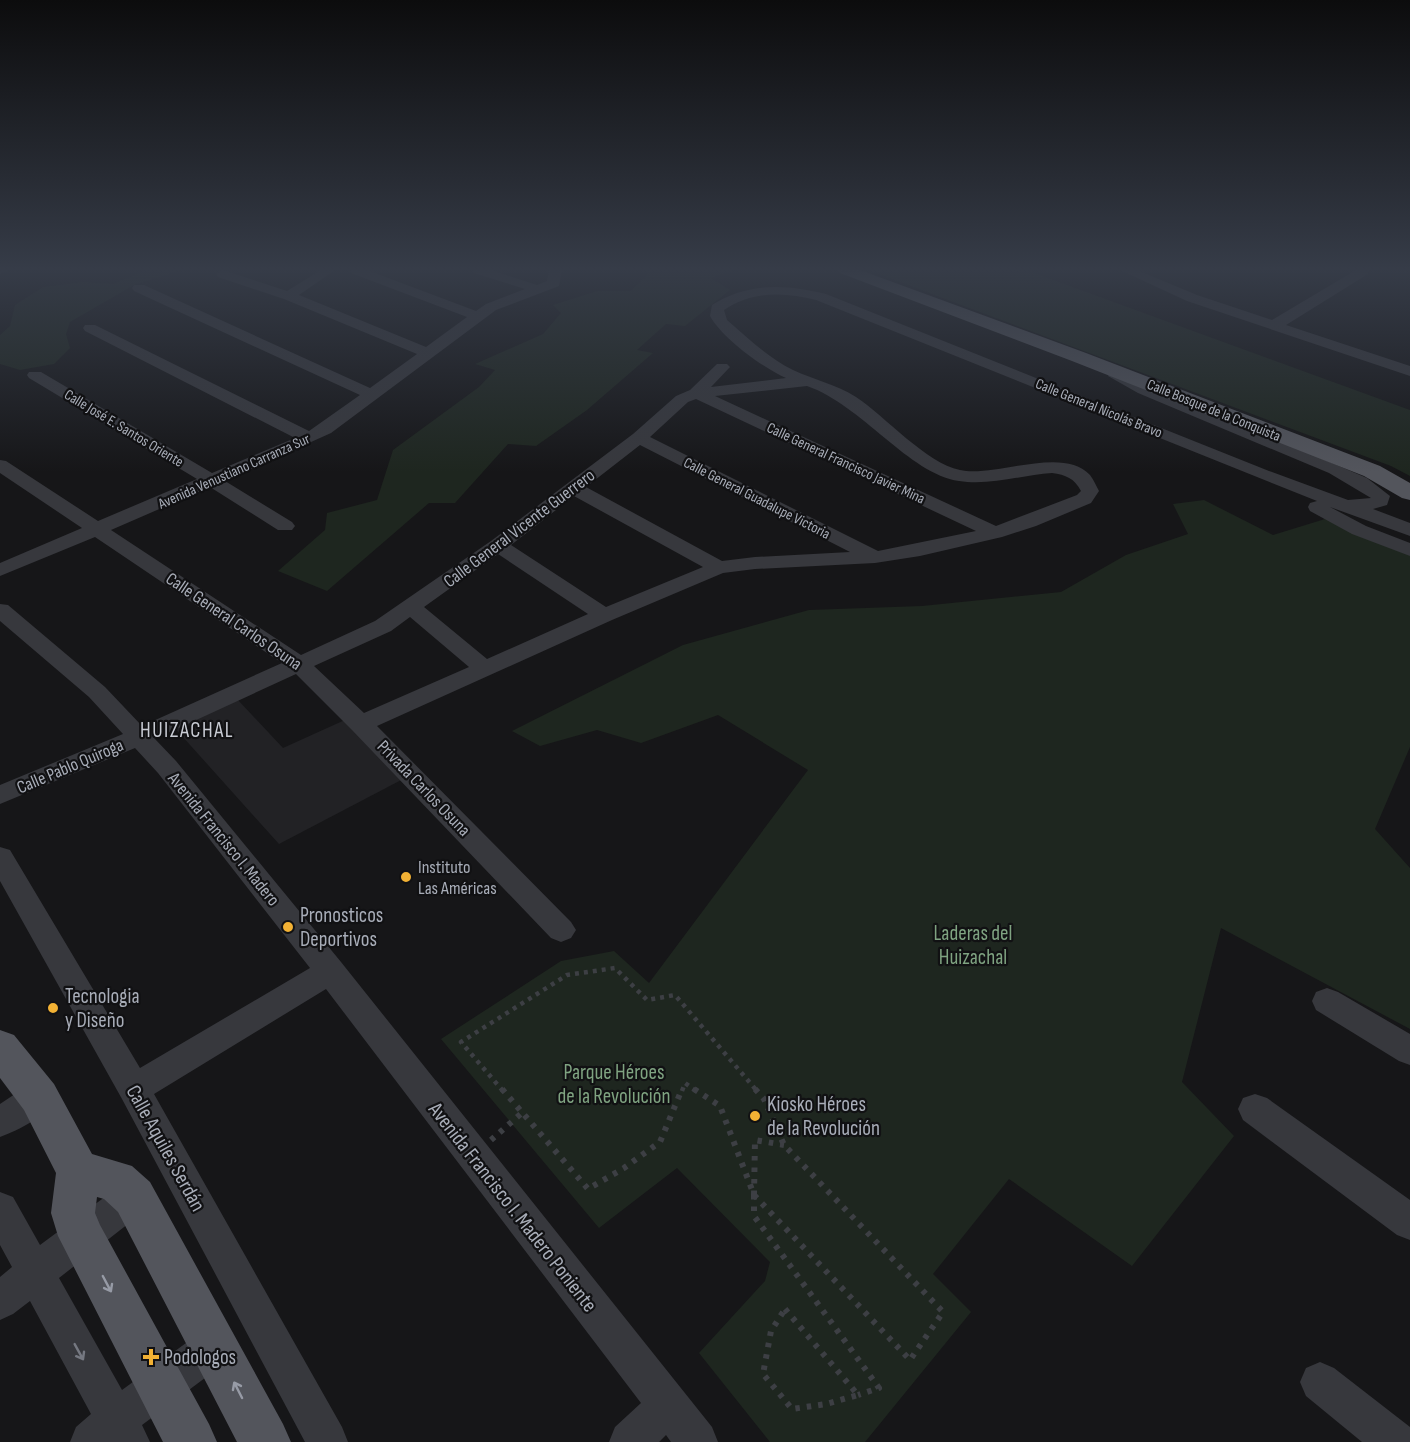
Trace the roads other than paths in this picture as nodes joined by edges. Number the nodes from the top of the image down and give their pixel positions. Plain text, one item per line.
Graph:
1 (109, 337) edge
2 (246, 337) edge
3 (390, 337) edge
4 (449, 337) edge
5 (738, 337) edge
6 (921, 337) edge
7 (1026, 337) edge
8 (1048, 337) edge
9 (1307, 337) edge
10 (428, 353) junction
11 (1079, 357) junction
12 (722, 367) dead end
13 (1410, 371) edge
14 (35, 375) dead end
15 (810, 381) junction
16 (696, 393) junction
17 (370, 394) junction
18 (309, 438) junction
19 (639, 438) junction
20 (0, 465) edge
21 (1263, 475) junction
22 (1410, 476) edge
23 (213, 481) junction
24 (573, 488) junction
25 (1410, 493) edge
26 (1346, 506) junction
27 (285, 526) dead end
28 (97, 530) junction
29 (1410, 530) edge
30 (995, 532) junction
31 (498, 545) junction
32 (1410, 550) edge
33 (875, 557) junction
34 (718, 568) junction
35 (0, 570) edge
36 (412, 608) junction
37 (0, 610) edge
38 (604, 615) junction
39 (299, 664) junction
40 (484, 668) junction
41 (362, 724) junction
42 (139, 737) junction
43 (0, 795) edge
44 (0, 857) edge
45 (561, 930) dead end
46 (330, 971) junction
47 (1327, 1001) dead end
48 (0, 1047) edge
49 (1410, 1051) edge
50 (134, 1089) junction
51 (39, 1097) junction
52 (1255, 1109) dead end
53 (0, 1122) edge
54 (78, 1171) junction
55 (134, 1197) junction
56 (0, 1209) edge
57 (1410, 1222) edge
58 (81, 1236) junction
59 (36, 1274) junction
60 (0, 1302) edge
61 (215, 1346) junction
62 (1320, 1382) dead end
63 (161, 1385) junction
64 (668, 1405) junction
65 (112, 1434) edge
66 (191, 1442) edge
67 (265, 1442) edge
68 (327, 1442) edge
69 (630, 1442) edge
70 (697, 1442) edge
71 (1395, 1442) edge

1 - 18 street
2 - 17 street
3 - 10 street
4 - 10 street, Avenida Venustiano Carranza Sur
5 - 15 street, Calle General Nicolás Bravo
6 - 21 street, Calle General Nicolás Bravo
7 - 11 main road, Calle Bosque de la Conquista
8 - 22 main road, Calle Bosque de la Conquista
9 - 13 street
10 - 17 street, Avenida Venustiano Carranza Sur
11 - 25 main road, Calle Bosque de la Conquista
11 - 26 street, Calle General Nicolás Bravo
12 - 16 street, Calle General Vicente Guerrero
14 - 23 street, Calle José E. Santos Oriente
15 - 16 street
15 - 30 street, Calle General Nicolás Bravo
16 - 19 street, Calle General Vicente Guerrero
16 - 30 street, Calle General Francisco Javier Mina
17 - 18 street, Avenida Venustiano Carranza Sur
18 - 23 street, Avenida Venustiano Carranza Sur
19 - 24 street, Calle General Vicente Guerrero
19 - 33 street, Calle General Guadalupe Victoria
20 - 28 street, Calle General Carlos Osuna
21 - 26 street, Calle General Nicolás Bravo
21 - 32 street, Calle General Nicolás Bravo
23 - 27 street, Calle José E. Santos Oriente
23 - 28 street, Avenida Venustiano Carranza Sur
24 - 31 street, Calle General Vicente Guerrero
24 - 34 street
26 - 29 street
28 - 35 street, Avenida Venustiano Carranza Sur
28 - 39 street, Calle General Carlos Osuna
30 - 33 street
31 - 36 street, Calle General Vicente Guerrero
31 - 38 street
33 - 34 street
34 - 38 street
36 - 39 street, Calle General Vicente Guerrero
36 - 40 street
37 - 42 street, Avenida Francisco I. Madero
38 - 40 street
39 - 41 street, Calle General Carlos Osuna
39 - 42 street, Calle Pablo Quiroga
40 - 41 street
41 - 45 street, Privada Carlos Osuna
42 - 43 street, Calle Pablo Quiroga
42 - 46 street, Avenida Francisco I. Madero
44 - 50 street, Calle Aquiles Serdán
46 - 50 street
46 - 64 street, Avenida Francisco I. Madero Poniente
47 - 49 street
48 - 51 main road
50 - 68 street, Calle Aquiles Serdán
51 - 53 street
51 - 54 main road
52 - 57 street
54 - 55 main road
54 - 58 main road
55 - 58 street
55 - 61 main road
56 - 59 street
58 - 59 street
58 -> 63 main road
59 - 60 street
59 -> 65 street
61 - 63 street
67 -> 61 main road
62 - 71 street
63 - 65 street
63 - 66 main road
64 - 69 street
64 - 70 street, Avenida Francisco I. Madero Poniente

